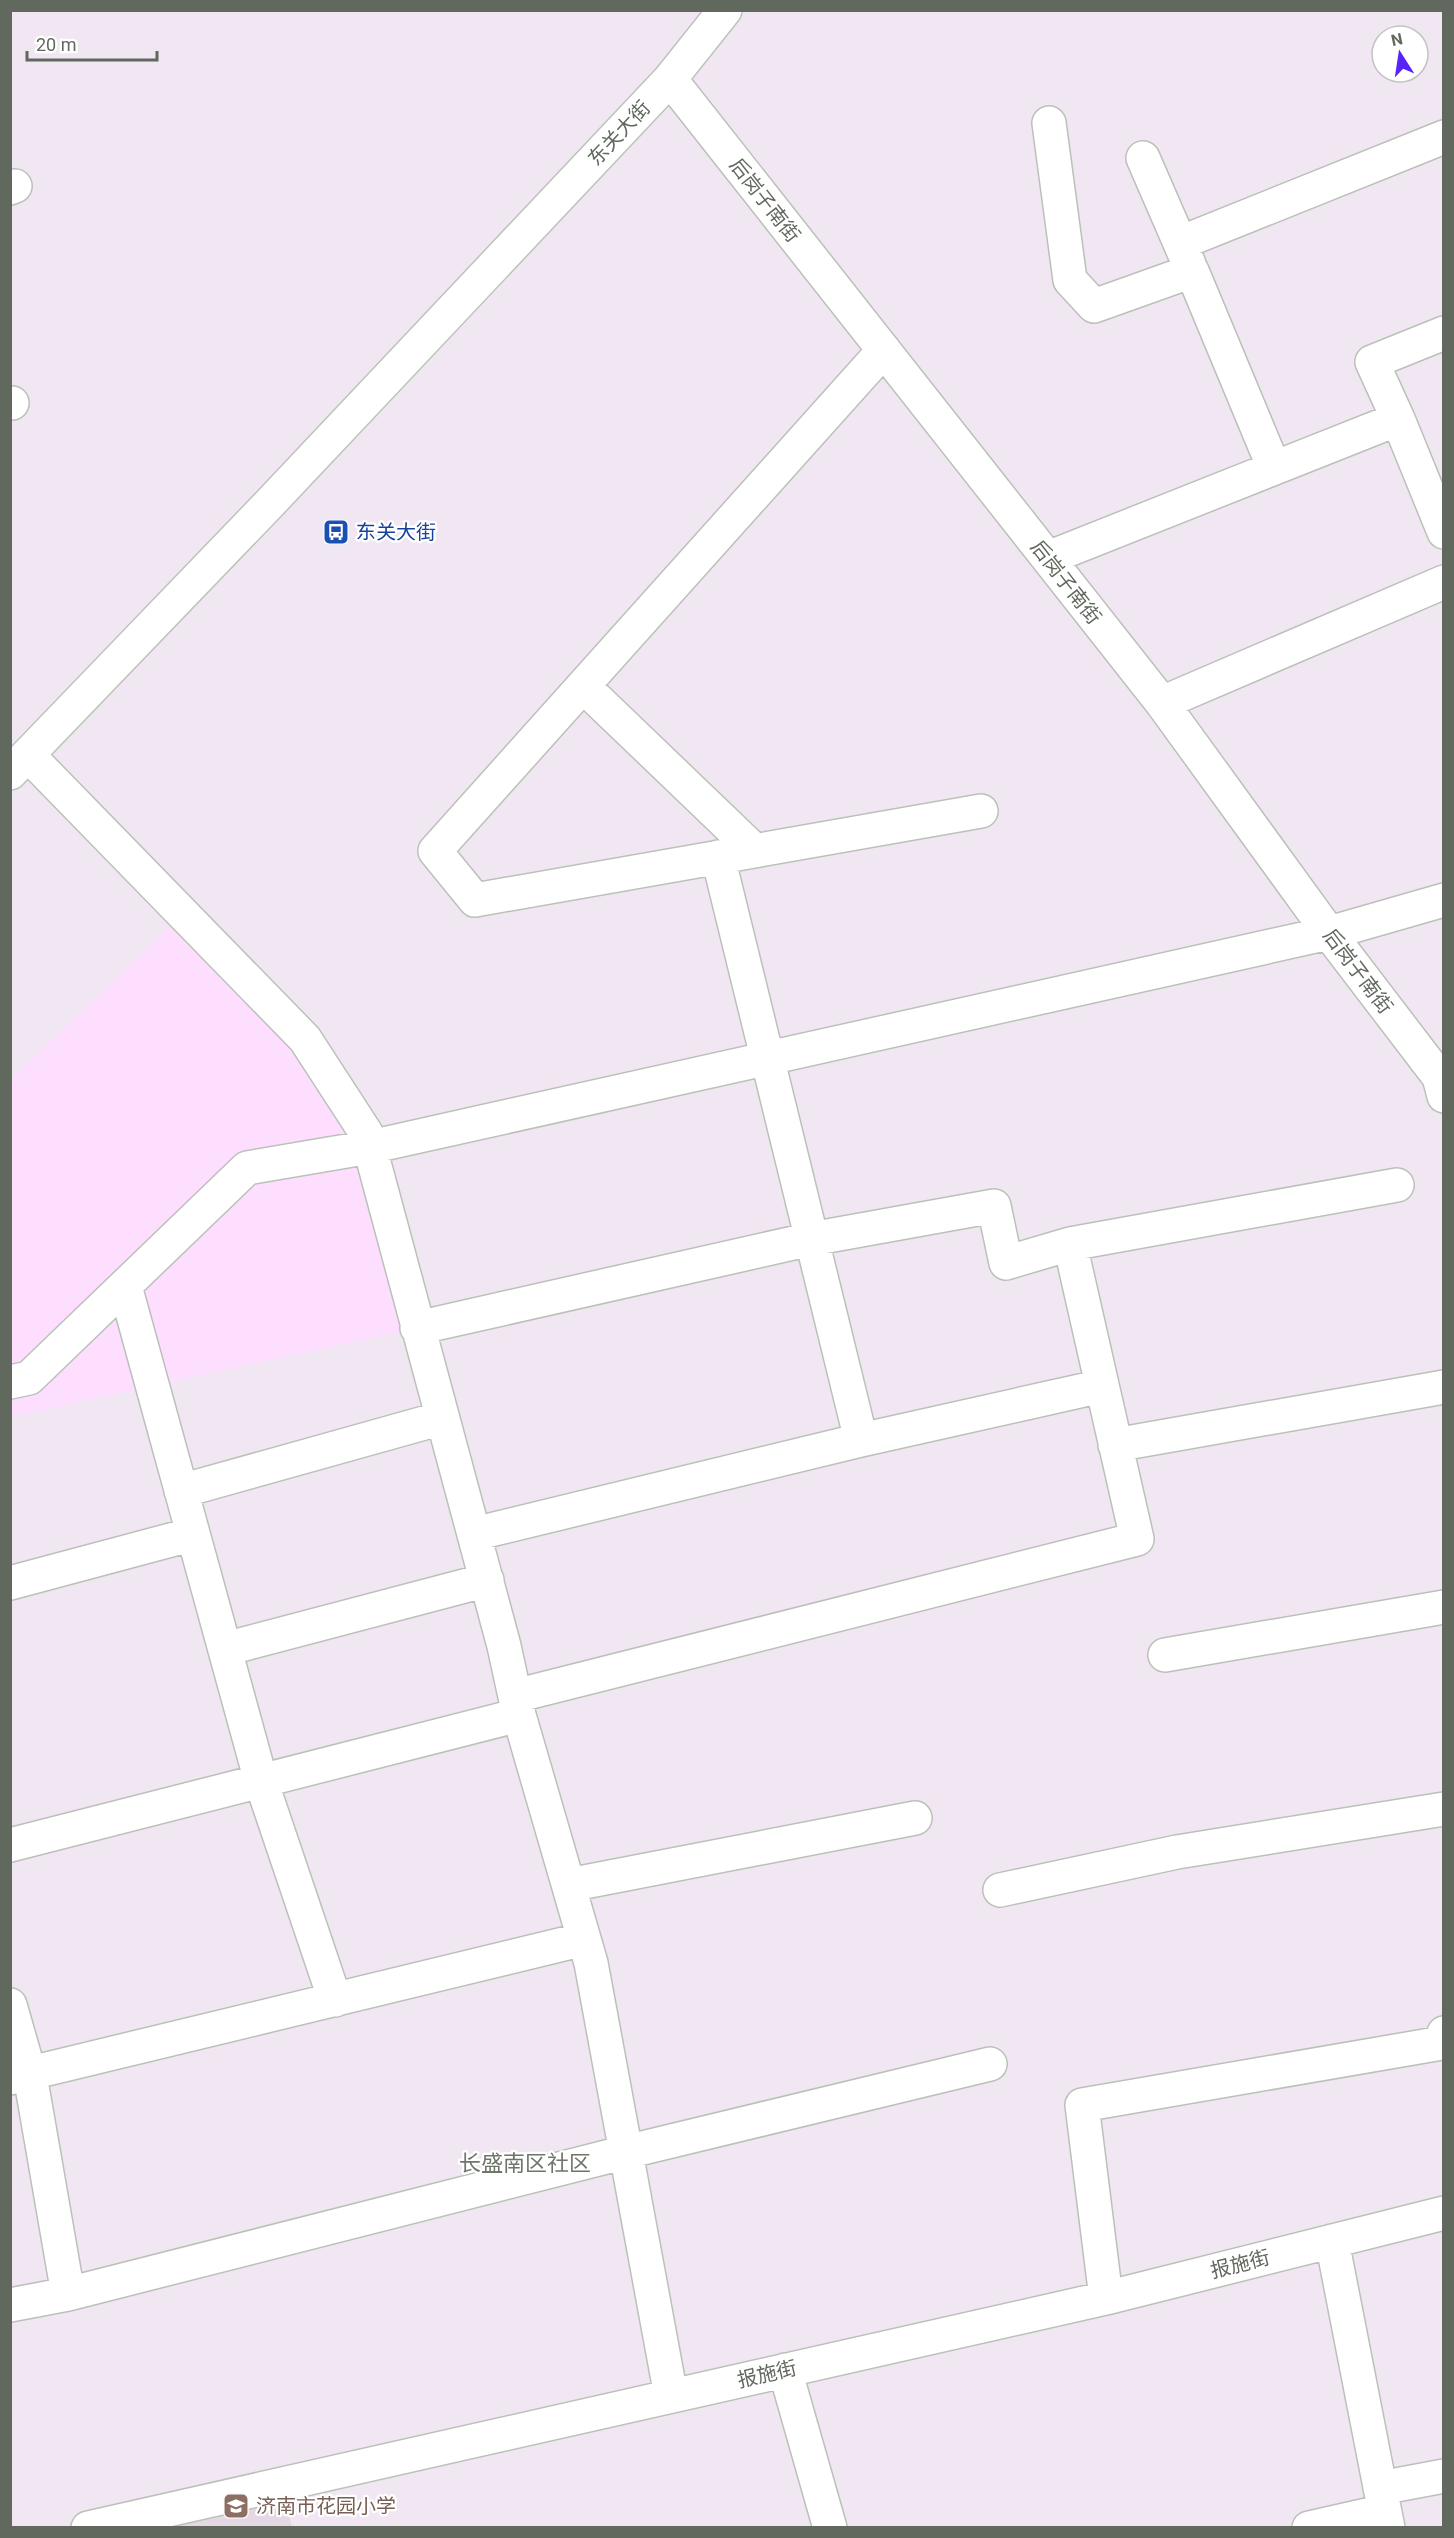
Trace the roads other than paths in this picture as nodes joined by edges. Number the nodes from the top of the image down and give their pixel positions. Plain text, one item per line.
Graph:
1 (725, 10) edge
2 (670, 79) junction
3 (1049, 123) dead end
4 (1443, 137) edge
5 (1143, 158) dead end
6 (1186, 257) junction
7 (1443, 333) edge
8 (884, 350) junction
9 (1398, 419) junction
10 (1275, 468) junction
11 (1442, 523) edge
12 (1048, 558) junction
13 (1443, 582) edge
14 (582, 686) junction
15 (1162, 704) junction
16 (19, 764) edge
17 (981, 811) dead end
18 (754, 851) junction
19 (718, 857) junction
20 (1443, 900) edge
21 (1329, 933) junction
22 (1443, 1096) edge
23 (370, 1147) junction
24 (1397, 1185) dead end
25 (811, 1239) junction
26 (1070, 1244) junction
27 (125, 1286) junction
28 (417, 1328) junction
29 (10, 1382) edge
30 (1102, 1386) junction
31 (1443, 1387) edge
32 (442, 1418) junction
33 (861, 1440) junction
34 (1115, 1445) junction
35 (182, 1491) junction
36 (193, 1534) junction
37 (474, 1534) junction
38 (486, 1580) junction
39 (10, 1583) edge
40 (1443, 1607) edge
41 (225, 1648) junction
42 (1165, 1655) dead end
43 (517, 1706) junction
44 (261, 1781) junction
45 (1443, 1809) edge
46 (915, 1818) dead end
47 (10, 1845) edge
48 (569, 1885) junction
49 (1000, 1890) dead end
50 (584, 1939) junction
51 (335, 2000) junction
52 (10, 2005) edge
53 (1443, 2033) edge
54 (990, 2064) dead end
55 (20, 2076) edge
56 (626, 2152) junction
57 (1443, 2213) edge
58 (1332, 2241) junction
59 (68, 2294) junction
60 (1106, 2298) junction
61 (10, 2305) edge
62 (786, 2370) junction
63 (671, 2396) junction
64 (1443, 2476) edge
65 (1384, 2509) edge
66 (87, 2528) edge
67 (830, 2528) edge
68 (1309, 2528) edge

1 - 2 street, 东关大街
2 - 8 street, 后岗子南街
2 - 16 street, 东关大街
3 - 6 street
4 - 6 street
5 - 6 street
6 - 10 street
7 - 9 street
8 - 12 street, 后岗子南街
8 - 14 street
9 - 10 street
9 - 11 street
10 - 12 street
12 - 15 street, 后岗子南街
13 - 15 street
14 - 18 street
14 - 19 street
15 - 21 street, 后岗子南街
16 - 23 street
17 - 18 street
18 - 19 street
19 - 25 street
20 - 21 street
21 - 22 street, 后岗子南街
21 - 23 street
23 - 27 street
23 - 28 street
24 - 26 street
25 - 26 street
25 - 28 street
25 - 33 street
26 - 30 street
27 - 29 street
27 - 35 street
28 - 32 street
30 - 33 street
30 - 34 street
31 - 34 street
32 - 35 street
32 - 37 street
33 - 37 street
34 - 43 street
35 - 36 street
36 - 39 street
36 - 41 street
37 - 38 street
38 - 41 street
38 - 43 street
40 - 42 street
41 - 44 street
43 - 44 street
43 - 48 street
44 - 47 street
44 - 51 street
45 - 49 street
46 - 48 street
48 - 50 street
50 - 51 street
50 - 56 street
51 - 55 street
52 - 55 street
53 - 60 street
54 - 56 street
55 - 59 street
56 - 59 street
56 - 63 street
57 - 58 street, 报施街
58 - 60 street, 报施街
58 - 65 street
59 - 61 street
60 - 62 street, 报施街
62 - 63 street, 报施街
62 - 67 street
63 - 66 street, 报施街
64 - 65 street
65 - 68 street

